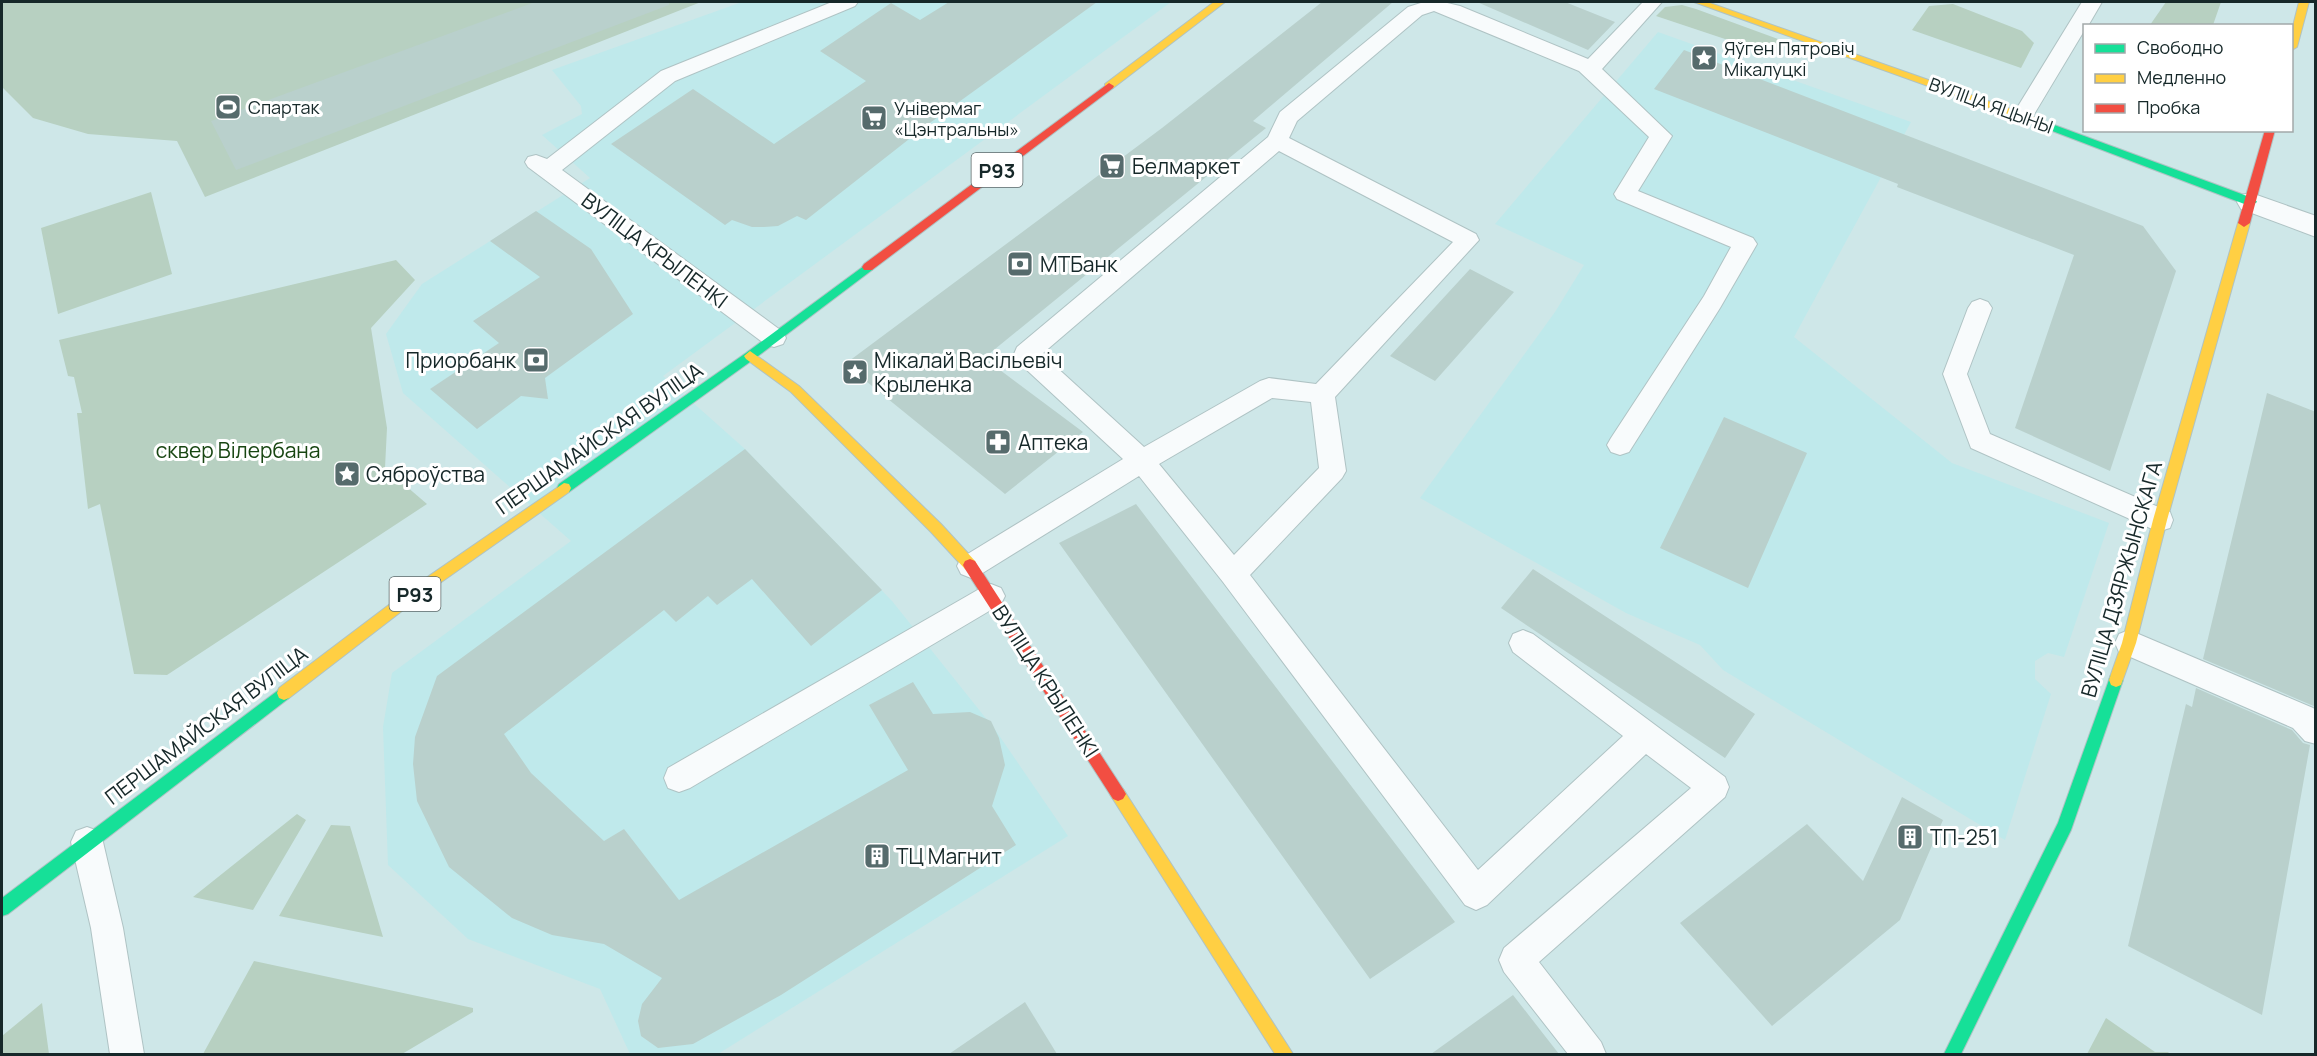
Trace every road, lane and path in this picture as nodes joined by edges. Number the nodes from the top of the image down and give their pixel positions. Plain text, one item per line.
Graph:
1 (848, 2) edge
2 (1220, 2) edge
3 (1653, 2) edge
4 (1699, 2) edge
5 (2092, 2) edge
6 (2304, 2) edge
7 (2293, 43) edge
8 (1586, 66) junction
9 (2023, 116) junction
10 (2269, 132) edge
11 (1277, 141) junction
12 (2251, 202) junction
13 (2316, 227) edge
14 (1980, 308) dead end
15 (774, 338) junction
16 (750, 356) junction
17 (1322, 394) junction
18 (1620, 445) dead end
19 (1142, 461) junction
20 (2160, 520) junction
21 (971, 567) junction
22 (1233, 574) junction
23 (991, 596) junction
24 (1523, 643) dead end
25 (2129, 643) junction
26 (2316, 730) edge
27 (1645, 735) junction
28 (679, 778) dead end
29 (87, 842) junction
30 (2, 908) edge
31 (126, 1054) edge
32 (1285, 1054) edge
33 (1589, 1054) edge
34 (1952, 1054) edge

1 - 15 lane, ВУЛІЦА КРЫЛЕНКІ
2 - 15 street, ПЕРШАМАЙСКАЯ ВУЛІЦА / Р93
3 - 8 lane
4 - 9 street, ВУЛІЦА ЯЦЫНЫ
5 - 9 lane
6 - 7 street
8 - 11 lane
8 - 18 lane
9 - 12 street, ВУЛІЦА ЯЦЫНЫ
10 - 12 street, ВУЛІЦА ДЗЯРЖЫНСКАГА
11 - 17 lane
11 - 19 lane
12 - 13 street, ВУЛІЦА ЯЦЫНЫ
12 - 20 street, ВУЛІЦА ДЗЯРЖЫНСКАГА
14 - 20 lane
15 - 16 street, ПЕРШАМАЙСКАЯ ВУЛІЦА / Р93
16 - 21 street, ВУЛІЦА КРЫЛЕНКІ
16 - 29 street, ПЕРШАМАЙСКАЯ ВУЛІЦА / Р93
17 - 19 lane
17 - 22 lane
19 - 21 lane
19 - 22 lane
20 - 25 street, ВУЛІЦА ДЗЯРЖЫНСКАГА
21 - 23 street, ВУЛІЦА КРЫЛЕНКІ
22 - 27 lane
23 - 28 lane
23 - 32 street, ВУЛІЦА КРЫЛЕНКІ
24 - 27 lane
25 - 26 lane
25 - 34 street, ВУЛІЦА ДЗЯРЖЫНСКАГА
27 - 33 lane
29 - 30 street, ПЕРШАМАЙСКАЯ ВУЛІЦА / Р93
29 - 31 lane

